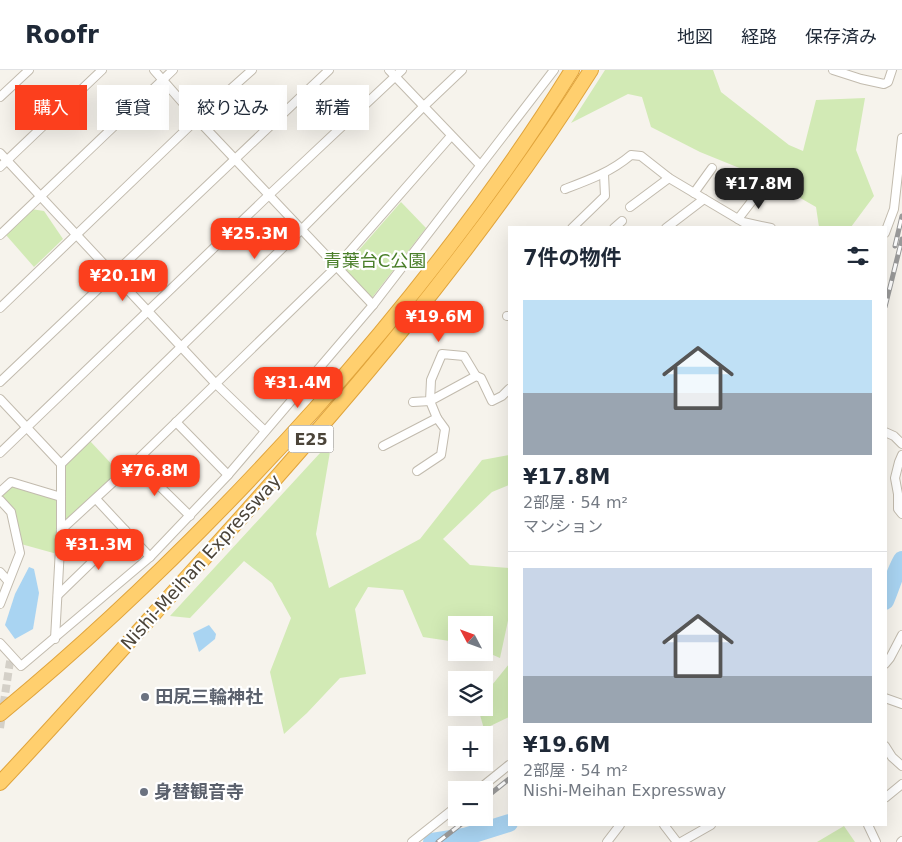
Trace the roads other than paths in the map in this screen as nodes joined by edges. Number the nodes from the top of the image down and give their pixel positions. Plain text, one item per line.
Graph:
1 (29, 70) edge
2 (102, 70) edge
3 (154, 70) edge
4 (173, 70) edge
5 (252, 70) edge
6 (329, 70) edge
7 (389, 70) edge
8 (402, 70) edge
9 (462, 70) edge
10 (554, 70) edge
11 (572, 70) edge
12 (591, 70) edge
13 (833, 70) edge
14 (892, 70) edge
15 (395, 77) junction
16 (163, 80) junction
17 (235, 85) edge
18 (0, 97) edge
19 (179, 98) edge
20 (423, 107) junction
21 (186, 130) edge
22 (209, 130) edge
23 (452, 136) junction
24 (902, 138) edge
25 (0, 153) edge
26 (236, 158) junction
27 (7, 160) junction
28 (480, 165) junction
29 (0, 167) edge
30 (712, 168) dead end
31 (604, 174) junction
32 (669, 178) junction
33 (762, 188) dead end
34 (564, 189) dead end
35 (694, 193) junction
36 (270, 194) junction
37 (41, 196) junction
38 (704, 199) junction
39 (630, 207) dead end
40 (738, 219) junction
41 (622, 221) dead end
42 (574, 226) edge
43 (616, 226) edge
44 (669, 226) edge
45 (762, 226) edge
46 (887, 228) edge
47 (302, 229) junction
48 (76, 234) junction
49 (0, 235) edge
50 (338, 266) junction
51 (114, 275) junction
52 (373, 305) junction
53 (0, 308) edge
54 (148, 312) junction
55 (181, 346) junction
56 (476, 376) junction
57 (0, 382) edge
58 (215, 383) junction
59 (508, 390) edge
60 (0, 400) edge
61 (430, 401) junction
62 (414, 402) dead end
63 (437, 418) junction
64 (176, 422) junction
65 (27, 428) junction
66 (265, 431) junction
67 (887, 433) edge
68 (902, 444) edge
69 (383, 446) dead end
70 (0, 453) edge
71 (902, 456) edge
72 (135, 462) junction
73 (61, 464) junction
74 (417, 471) dead end
75 (228, 475) junction
76 (0, 492) edge
77 (61, 497) junction
78 (96, 499) junction
79 (0, 500) edge
80 (902, 514) edge
81 (190, 516) junction
82 (61, 530) junction
83 (126, 530) junction
84 (150, 557) junction
85 (0, 572) edge
86 (8, 581) junction
87 (58, 595) junction
88 (0, 604) edge
89 (902, 635) edge
90 (55, 639) junction
91 (0, 643) edge
92 (887, 662) edge
93 (887, 699) edge
94 (902, 704) edge
95 (0, 714) edge
96 (887, 749) edge
97 (508, 766) edge
98 (902, 766) edge
99 (489, 781) edge
100 (0, 783) edge
101 (902, 784) edge
102 (887, 796) edge
103 (448, 813) edge
104 (619, 826) edge
105 (665, 826) edge
106 (709, 826) edge
107 (868, 826) edge
108 (412, 842) edge
109 (607, 842) edge
110 (677, 842) edge
111 (681, 842) edge
112 (876, 842) edge

1 - 18 street
2 - 27 street
3 - 16 street
4 - 16 street
5 - 17 street
6 - 26 street
7 - 15 street
8 - 15 street
9 - 20 street
10 - 28 street
11 - 95 highway, Nishi-Meihan Expressway / E25
12 - 100 highway, Nishi-Meihan Expressway / E25
13 - 14 street
15 - 20 street
15 - 36 street
16 - 19 street
16 - 37 street
20 - 23 street
20 - 47 street
21 - 48 street
22 - 26 street
23 - 28 street
23 - 50 street
24 - 46 street
25 - 27 street
26 - 36 street
26 - 51 street
27 - 29 street
27 - 37 street
28 - 52 street
30 - 35 street
31 - 32 street
31 - 34 street
31 - 42 street
32 - 35 street
32 - 39 street
33 - 40 street
35 - 38 street
36 - 47 street
36 - 54 street
37 - 48 street
37 - 49 street
38 - 40 street
38 - 44 street
40 - 45 street
41 - 43 street
47 - 50 street
47 - 55 street
48 - 51 street
48 - 53 street
50 - 52 street
50 - 58 street
51 - 54 street
51 - 57 street
52 - 66 street
54 - 55 street
54 - 65 street
55 - 58 street
55 - 73 street
56 - 59 street
56 - 61 street
56 - 61 street
58 - 64 street
58 - 66 street
60 - 65 street
61 - 62 street
61 - 63 street
63 - 69 street
63 - 74 street
64 - 72 street
64 - 75 street
65 - 70 street
65 - 73 street
66 - 75 street
67 - 68 street
71 - 80 street
72 - 78 street
72 - 81 street
73 - 77 street
75 - 81 street
76 - 77 street
77 - 82 street
78 - 82 street
78 - 83 street
79 - 86 street
81 - 84 street
82 - 87 street
83 - 84 street
83 - 87 street
84 - 90 street
85 - 86 street
86 - 88 street
87 - 90 street
89 - 92 street
90 - 91 street
93 - 94 street
96 - 98 street
97 - 99 street
101 - 102 street
103 - 108 street
104 - 109 street
105 - 110 street
106 - 111 street
107 - 112 street

